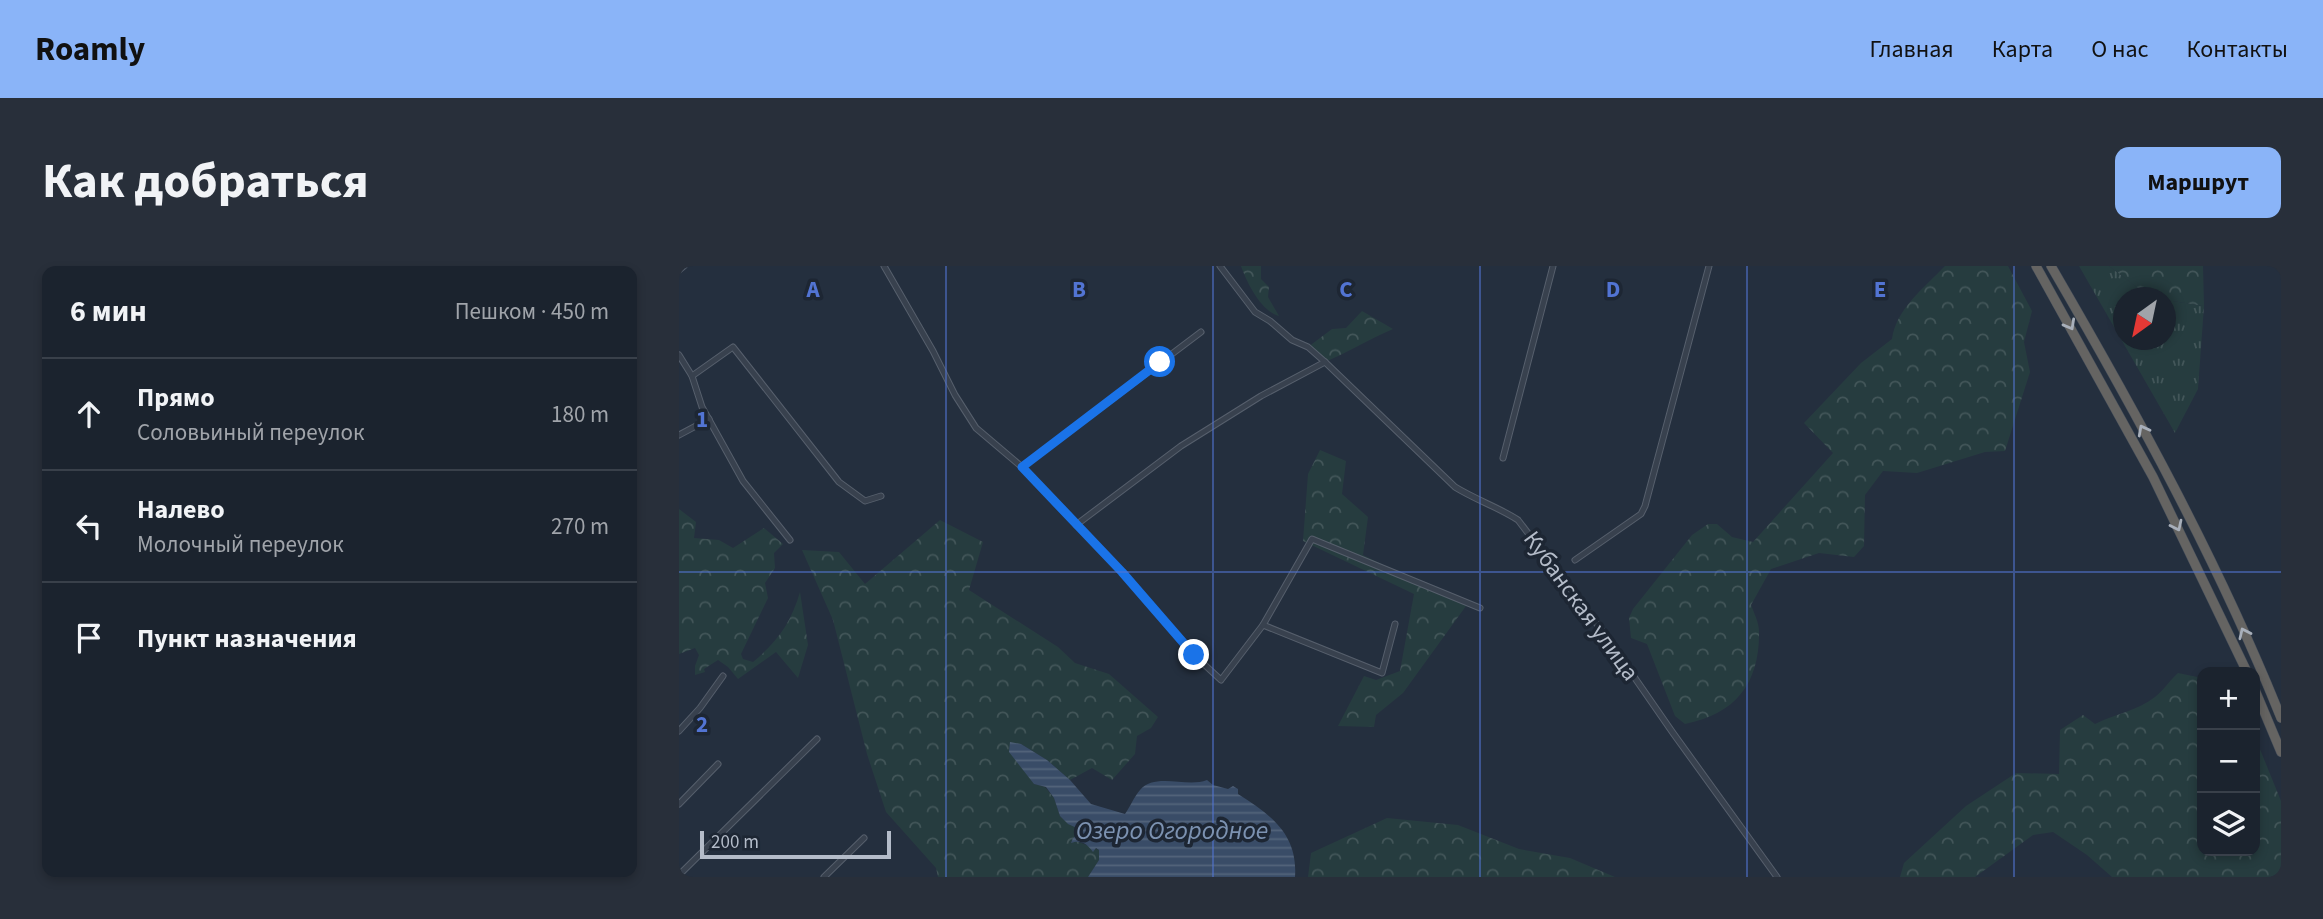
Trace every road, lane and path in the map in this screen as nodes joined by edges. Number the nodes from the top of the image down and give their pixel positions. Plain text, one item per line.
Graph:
1 (684, 266) edge
2 (884, 266) edge
3 (1220, 266) edge
4 (1553, 266) edge
5 (1709, 266) edge
6 (2036, 266) edge
7 (2051, 266) edge
8 (679, 270) edge
9 (1201, 332) dead end
10 (679, 355) edge
11 (1325, 362) junction
12 (692, 376) junction
13 (709, 419) junction
14 (679, 435) edge
15 (1503, 458) dead end
16 (1022, 467) junction
17 (881, 496) dead end
18 (1076, 524) junction
19 (790, 540) dead end
20 (1575, 560) dead end
21 (1480, 608) dead end
22 (1395, 624) dead end
23 (1263, 625) junction
24 (2245, 667) edge
25 (723, 676) dead end
26 (2260, 702) edge
27 (2281, 718) edge
28 (679, 731) edge
29 (817, 739) dead end
30 (2281, 752) edge
31 (718, 764) dead end
32 (679, 804) edge
33 (864, 838) dead end
34 (679, 875) edge
35 (824, 877) edge
36 (1777, 877) edge

1 - 8 street
2 - 16 street
3 - 11 street, Кубанская улица
4 - 15 street
5 - 20 street
6 -> 24 highway
27 -> 7 highway
9 - 16 street
10 - 12 street
11 - 18 street
11 - 36 street, Кубанская улица
12 - 13 street
12 - 17 street
13 - 14 street
13 - 19 street
16 - 18 street
18 - 23 street
21 - 23 street
22 - 23 street
25 - 28 street
26 - 30 highway
29 - 34 street
31 - 32 street
33 - 35 street

